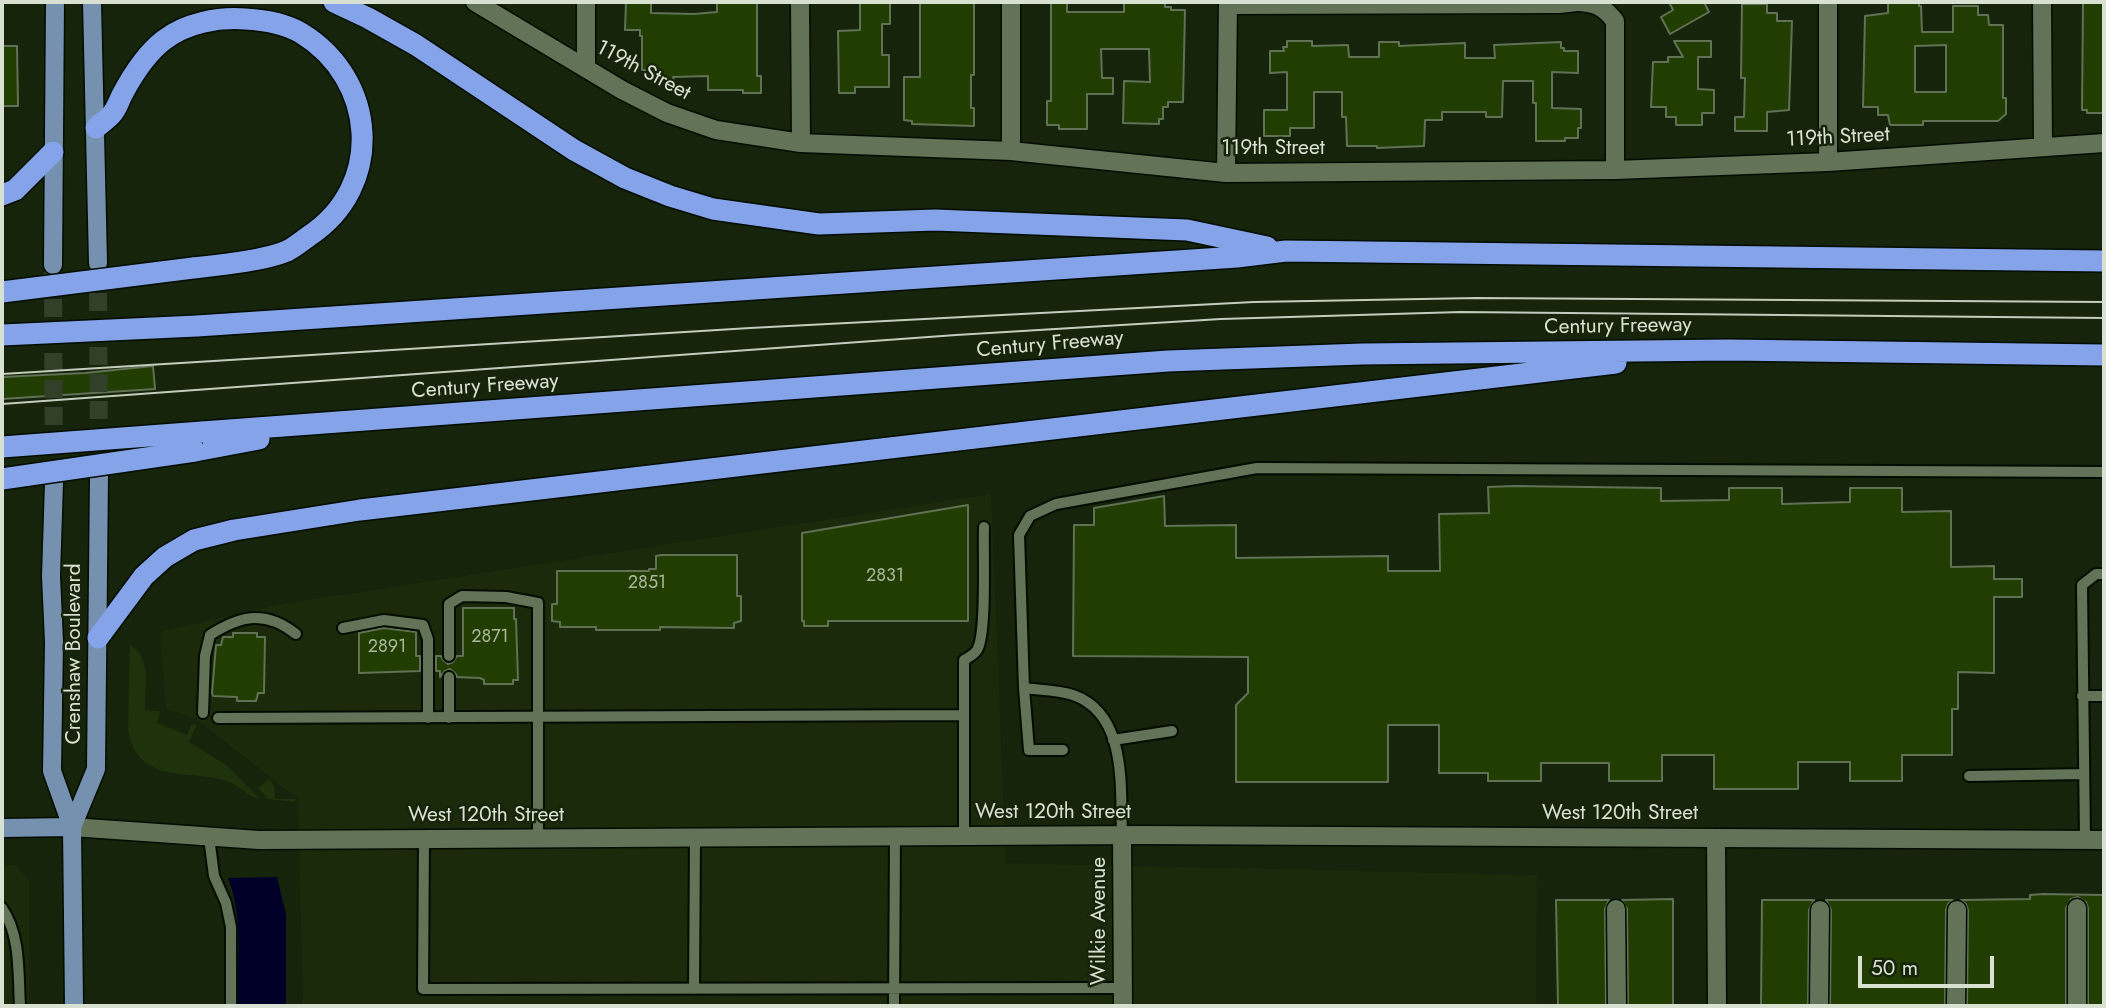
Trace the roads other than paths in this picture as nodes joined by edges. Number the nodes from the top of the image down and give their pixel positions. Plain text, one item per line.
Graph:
1 (55, 2) edge
2 (92, 2) edge
3 (334, 2) edge
4 (475, 2) edge
5 (586, 2) edge
6 (800, 2) edge
7 (1011, 2) edge
8 (1578, 2) edge
9 (1828, 2) edge
10 (2042, 2) edge
11 (1228, 3) edge
12 (586, 67) junction
13 (96, 128) junction
14 (801, 143) junction
15 (2104, 143) edge
16 (2043, 147) junction
17 (1012, 151) junction
18 (53, 152) junction
19 (1828, 162) junction
20 (1615, 170) junction
21 (1226, 173) junction
22 (2, 195) edge
23 (1286, 251) junction
24 (2104, 261) edge
25 (98, 263) tunnel mouth
26 (53, 265) tunnel mouth
27 (2, 292) edge
28 (2, 335) edge
29 (1730, 350) junction
30 (2104, 355) edge
31 (199, 442) junction
32 (2, 447) edge
33 (2104, 472) edge
34 (99, 476) tunnel mouth
35 (2, 479) edge
36 (54, 482) tunnel mouth
37 (984, 527) dead end
38 (2104, 575) edge
39 (343, 628) dead end
40 (296, 634) dead end
41 (98, 638) junction
42 (449, 656) dead end
43 (449, 677) dead end
44 (1024, 688) junction
45 (2082, 696) junction
46 (2104, 696) edge
47 (203, 713) dead end
48 (964, 715) junction
49 (538, 717) junction
50 (428, 718) junction
51 (449, 718) junction
52 (218, 719) dead end
53 (1172, 731) dead end
54 (1113, 740) junction
55 (1063, 750) dead end
56 (2083, 774) junction
57 (1969, 776) dead end
58 (72, 827) junction
59 (2, 828) edge
60 (1122, 835) junction
61 (895, 836) junction
62 (964, 836) junction
63 (209, 837) junction
64 (695, 837) junction
65 (538, 838) junction
66 (1716, 838) junction
67 (424, 839) junction
68 (2085, 840) junction
69 (2104, 840) edge
70 (2, 908) edge
71 (2077, 908) dead end
72 (1616, 909) dead end
73 (1820, 910) dead end
74 (1957, 910) dead end
75 (694, 989) junction
76 (894, 989) junction
77 (1123, 997) edge
78 (20, 1006) edge
79 (74, 1006) edge
80 (231, 1006) edge
81 (894, 1006) edge
82 (1617, 1006) edge
83 (1717, 1006) edge
84 (1819, 1006) edge
85 (1956, 1006) edge
86 (2077, 1006) edge

1 - 18 main road
2 - 13 main road
3 - 23 highway
4 - 12 street, 119th Street
5 - 12 street
6 - 14 street
7 - 17 street
8 - 11 street
8 - 20 street
9 - 19 street
10 - 16 street
11 - 21 street
12 - 14 street, 119th Street
13 - 25 main road
13 - 27 highway, bridge
14 - 17 street, 119th Street
15 - 16 street, 119th Street
16 - 19 street, 119th Street
17 - 21 street, 119th Street
18 - 22 highway
18 - 26 main road
19 - 20 street, 119th Street
20 - 21 street, 119th Street
23 - 24 highway
23 - 28 highway, bridge
29 - 30 highway, Century Freeway
29 - 31 highway, Century Freeway
29 - 41 highway
31 - 32 highway, Century Freeway, bridge
31 - 35 highway, bridge
33 - 44 lane
34 - 41 main road, Crenshaw Boulevard
36 - 58 main road, Crenshaw Boulevard
37 - 48 lane
38 - 45 lane
39 - 50 lane
40 - 47 lane
41 - 58 main road, Crenshaw Boulevard
42 - 49 lane
43 - 51 lane
44 - 54 lane
44 - 55 lane
45 - 46 lane
45 - 56 lane
48 - 49 lane
48 - 62 lane
49 - 51 lane
49 - 65 lane
50 - 51 lane
50 - 52 lane
53 - 54 lane
54 - 60 lane
56 - 57 lane
56 - 68 lane
58 - 59 main road, West 120th Street
58 - 63 street, West 120th Street
58 - 79 main road, Crenshaw Boulevard
60 - 62 street, West 120th Street
60 - 66 street, West 120th Street
60 - 77 street, Wilkie Avenue
61 - 62 street, West 120th Street
61 - 64 street, West 120th Street
61 - 76 lane
63 - 67 street, West 120th Street
63 - 80 lane
64 - 65 street, West 120th Street
64 - 75 lane
65 - 67 street, West 120th Street
66 - 68 street, West 120th Street
66 - 83 street
67 - 75 lane
68 - 69 street, West 120th Street
70 - 78 lane
71 - 86 street
72 - 82 street
73 - 84 street
74 - 85 street
75 - 76 lane
76 - 77 lane
76 - 81 lane

